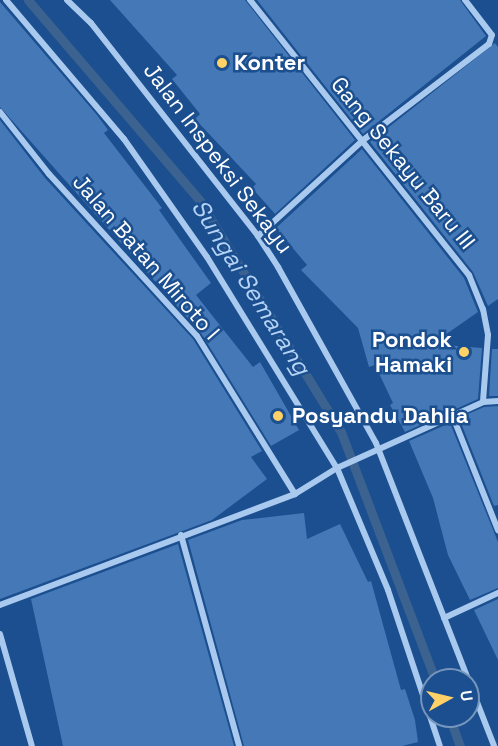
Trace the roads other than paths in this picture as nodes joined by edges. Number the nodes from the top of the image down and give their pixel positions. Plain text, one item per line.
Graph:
1 (6, 0) edge
2 (67, 0) edge
3 (250, 0) edge
4 (465, 0) edge
5 (498, 30) edge
6 (492, 35) junction
7 (0, 112) edge
8 (362, 141) junction
9 (258, 236) junction
10 (498, 401) edge
11 (483, 402) junction
12 (453, 417) junction
13 (378, 451) junction
14 (337, 468) junction
15 (295, 494) junction
16 (498, 530) edge
17 (182, 535) junction
18 (498, 593) edge
19 (0, 604) edge
20 (444, 618) junction
21 (0, 634) edge
22 (32, 746) edge
23 (239, 746) edge
24 (440, 746) edge
25 (494, 746) edge

1 - 14 street
2 - 9 street, Jalan Inspeksi Sekayu
3 - 8 street, Gang Sekayu Baru III
4 - 6 street
5 - 6 street
6 - 8 street
7 - 15 street, Jalan Batan Miroto I
8 - 9 street
8 - 11 street, Gang Sekayu Baru III
9 - 13 street, Jalan Inspeksi Sekayu
10 - 11 street
11 - 12 street
12 - 13 street
12 - 16 street
13 - 14 street
13 - 20 street, Jalan Inspeksi Sekayu
14 - 15 street
14 - 24 street
15 - 17 street
17 - 19 street
17 - 23 street
18 - 20 street
20 - 25 street, Jalan Inspeksi Sekayu
21 - 22 street

